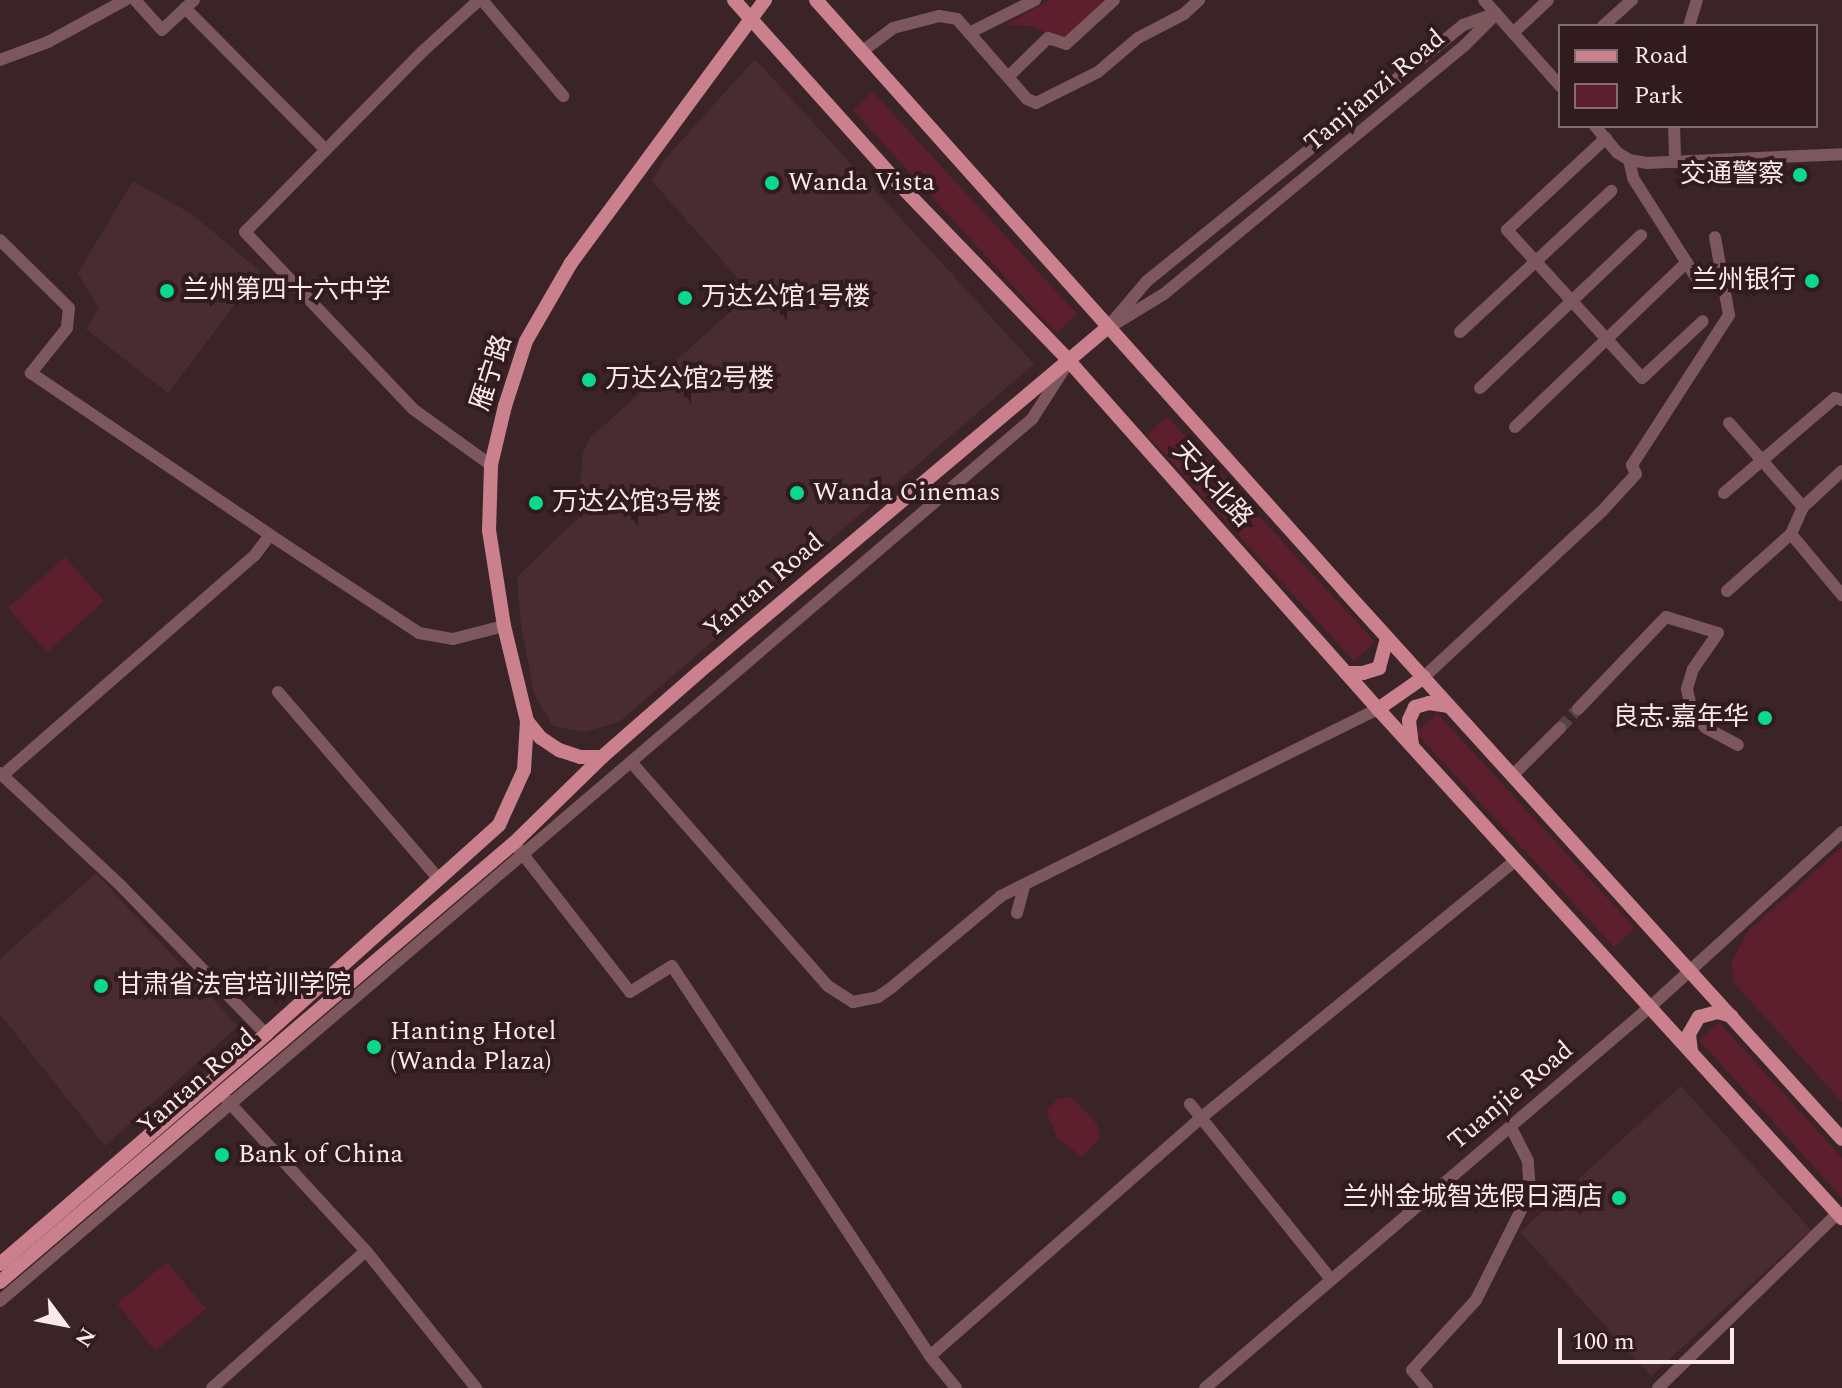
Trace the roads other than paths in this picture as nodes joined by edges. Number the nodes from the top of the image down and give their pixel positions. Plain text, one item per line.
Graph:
1 (125, 0) edge
2 (135, 0) edge
3 (481, 0) edge
4 (734, 0) edge
5 (765, 0) edge
6 (816, 0) edge
7 (1035, 0) edge
8 (1114, 0) edge
9 (1199, 0) edge
10 (1484, 0) edge
11 (1548, 0) edge
12 (1632, 0) edge
13 (1697, 0) edge
14 (190, 4) edge
15 (1496, 13) junction
16 (750, 18) junction
17 (1605, 24) edge
18 (1690, 24) edge
19 (969, 33) junction
20 (1513, 33) junction
21 (864, 50) junction
22 (0, 60) edge
23 (1008, 77) junction
24 (1558, 84) edge
25 (563, 96) dead end
26 (1597, 128) edge
27 (1674, 128) edge
28 (1606, 138) junction
29 (326, 150) junction
30 (1842, 154) edge
31 (1629, 160) junction
32 (1675, 162) junction
33 (1611, 191) dead end
34 (1641, 235) dead end
35 (1715, 237) dead end
36 (0, 240) edge
37 (1535, 262) junction
38 (1687, 262) junction
39 (1722, 272) junction
40 (1572, 301) junction
41 (1703, 321) dead end
42 (1108, 327) junction
43 (1460, 332) dead end
44 (1607, 339) junction
45 (1069, 361) junction
46 (1480, 388) dead end
47 (1842, 400) edge
48 (1729, 423) dead end
49 (1515, 427) dead end
50 (1762, 460) junction
51 (491, 465) junction
52 (1842, 471) edge
53 (1724, 493) dead end
54 (1803, 507) junction
55 (1791, 534) junction
56 (270, 535) junction
57 (1727, 591) dead end
58 (1842, 595) edge
59 (504, 626) junction
60 (1387, 638) junction
61 (1346, 673) junction
62 (1424, 677) junction
63 (278, 692) dead end
64 (1449, 706) junction
65 (1378, 709) junction
66 (1578, 709) tunnel mouth
67 (527, 721) junction
68 (1560, 728) tunnel mouth
69 (1412, 745) junction
70 (1738, 745) dead end
71 (602, 757) junction
72 (632, 763) junction
73 (1, 774) edge
74 (1512, 776) junction
75 (499, 825) joint
76 (1842, 832) edge
77 (518, 848) junction
78 (1516, 860) junction
79 (439, 879) junction
80 (1024, 886) junction
81 (1017, 913) dead end
82 (1690, 971) junction
83 (1650, 1007) junction
84 (1731, 1016) junction
85 (266, 1034) junction
86 (1692, 1053) junction
87 (220, 1092) junction
88 (1190, 1104) dead end
89 (1202, 1117) junction
90 (1510, 1126) junction
91 (1842, 1139) edge
92 (1840, 1215) edge
93 (366, 1251) junction
94 (0, 1264) edge
95 (1330, 1278) junction
96 (0, 1282) edge
97 (0, 1301) edge
98 (930, 1356) junction
99 (212, 1388) edge
100 (476, 1388) edge
101 (956, 1388) edge
102 (1205, 1388) edge
103 (1427, 1388) edge
104 (1658, 1388) edge

1 - 22 street
2 - 14 street
3 - 25 street
3 - 29 street
4 - 16 main road, 天水北路
5 - 16 main road, 雁宁路
6 - 21 main road, 天水北路
7 - 19 street
8 - 23 street
9 - 23 street
10 - 15 street
11 - 20 street
12 - 17 street
13 - 18 street
14 - 29 street
15 - 20 street
15 - 42 street, Tanjianzi Road
15 - 42 street, Tanjianzi Road
16 - 45 main road, 天水北路
16 - 51 main road, 雁宁路
19 - 21 street
19 - 23 street
20 - 24 street
21 - 42 main road, 天水北路
26 - 28 street
27 - 32 street
28 - 31 street
28 - 37 street
29 - 51 street
30 - 32 street
31 - 32 street
31 - 38 street
33 - 37 street
34 - 40 street
35 - 39 street
36 - 56 street
37 - 40 street
37 - 43 street
38 - 39 street
38 - 44 street
39 - 62 street
40 - 44 street
40 - 46 street
41 - 44 street
42 - 45 main road, Yantan Road
42 - 60 main road, 天水北路
44 - 49 street
45 - 61 main road, 天水北路
45 - 71 main road, Yantan Road
45 - 72 street
47 - 50 street
48 - 50 street
50 - 53 street
50 - 54 street
51 - 59 main road, 雁宁路
52 - 54 street
54 - 55 street
55 - 57 street
55 - 58 street
56 - 59 street
56 - 73 street
59 - 67 main road, 雁宁路
60 - 61 main road
60 - 62 main road, 天水北路
61 - 65 main road, 天水北路
62 - 64 main road, 天水北路
62 - 65 main road
63 - 79 street
64 - 69 main road
64 - 74 main road, 天水北路
65 - 69 main road, 天水北路
65 - 80 street
66 - 70 street
67 - 71 main road
67 - 75 main road, 雁宁路
68 - 74 street
69 - 78 main road, 天水北路
71 - 77 main road, Yantan Road
72 - 77 street
72 - 80 street
73 - 85 street
74 - 82 main road, 天水北路
75 - 79 main road, Yantan Road
76 - 82 street, Tuanjie Road
77 - 87 main road, Yantan Road
77 - 98 street
78 - 83 main road, 天水北路
78 - 89 street
79 - 85 main road, Yantan Road
80 - 81 street
82 - 83 street, Tuanjie Road
82 - 84 main road, 天水北路
83 - 86 main road, 天水北路
83 - 90 street, Tuanjie Road
84 - 86 main road
84 - 91 main road, 天水北路
85 - 87 main road, Yantan Road
86 - 92 main road, 天水北路
87 - 93 street
87 - 94 main road, Yantan Road
87 - 96 main road, Yantan Road
87 - 97 street
88 - 89 street
89 - 95 street
89 - 98 street
90 - 95 street, Tuanjie Road
90 - 103 street
92 - 104 street
93 - 99 street
93 - 100 street
95 - 102 street, Tuanjie Road
98 - 101 street

